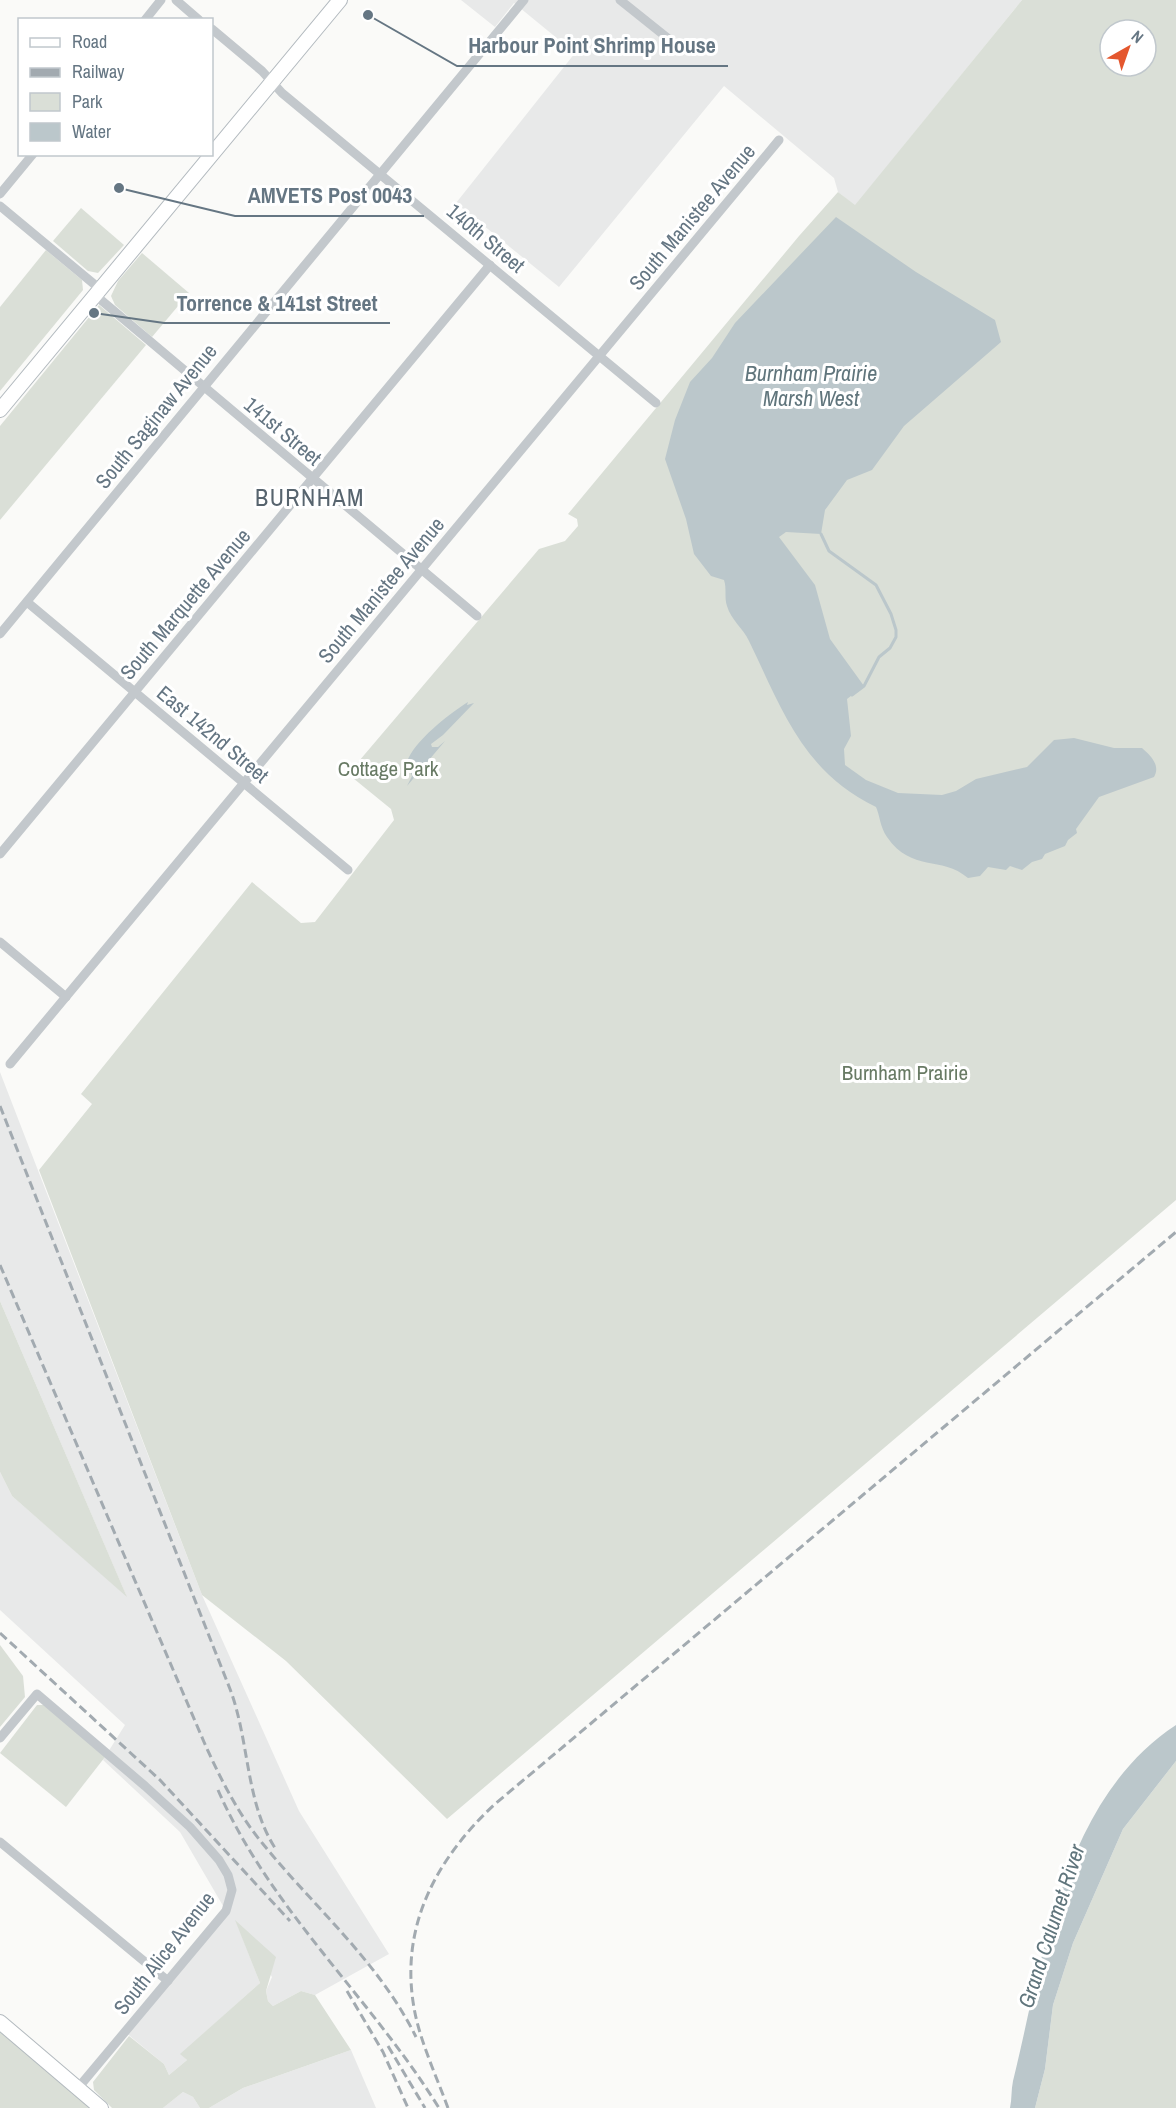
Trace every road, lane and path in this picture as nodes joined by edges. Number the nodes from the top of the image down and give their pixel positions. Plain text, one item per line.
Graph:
1 (161, 0) edge
2 (176, 0) edge
3 (340, 0) edge
4 (524, 0) edge
5 (620, 0) edge
6 (147, 18) edge
7 (198, 18) edge
8 (213, 30) edge
9 (670, 40) dead end
10 (272, 82) junction
11 (779, 140) dead end
12 (213, 153) edge
13 (31, 156) edge
14 (211, 156) edge
15 (380, 174) junction
16 (0, 194) edge
17 (0, 206) edge
18 (490, 265) junction
19 (98, 292) junction
20 (599, 356) junction
21 (203, 387) junction
22 (656, 404) dead end
23 (0, 410) edge
24 (312, 479) junction
25 (421, 570) junction
26 (27, 602) junction
27 (477, 616) dead end
28 (0, 634) edge
29 (135, 693) junction
30 (243, 783) junction
31 (0, 854) edge
32 (348, 870) dead end
33 (0, 942) edge
34 (66, 997) junction
35 (10, 1064) dead end
36 (0, 1738) edge
37 (0, 1842) edge
38 (168, 1981) junction
39 (0, 2022) edge
40 (78, 2088) junction
41 (101, 2108) edge

1 - 6 street
2 - 7 street
3 - 10 main road
4 - 15 street, South Saginaw Avenue
5 - 9 street
8 - 10 street, 140th Street
10 - 12 main road
10 - 15 street, 140th Street
11 - 20 street, South Manistee Avenue
13 - 16 street
14 - 19 main road
15 - 18 street, 140th Street
15 - 21 street, South Saginaw Avenue
17 - 19 street, 141st Street
18 - 20 street, 140th Street
18 - 24 street, South Marquette Avenue
19 - 21 street, 141st Street
19 - 23 main road
20 - 22 street, 140th Street
20 - 25 street, South Manistee Avenue
21 - 24 street, 141st Street
21 - 26 street, South Saginaw Avenue
24 - 25 street, 141st Street
24 - 29 street, South Marquette Avenue
25 - 27 street, 141st Street
25 - 30 street, South Manistee Avenue
26 - 28 street, South Saginaw Avenue
26 - 29 street, East 142nd Street
29 - 30 street, East 142nd Street
29 - 31 street, South Marquette Avenue
30 - 32 street, East 142nd Street
30 - 34 street, South Manistee Avenue
33 - 34 street
34 - 35 street, South Manistee Avenue
36 - 38 street, South Alice Avenue
37 - 38 street
38 - 40 street, South Alice Avenue
39 - 40 main road
40 - 41 main road

